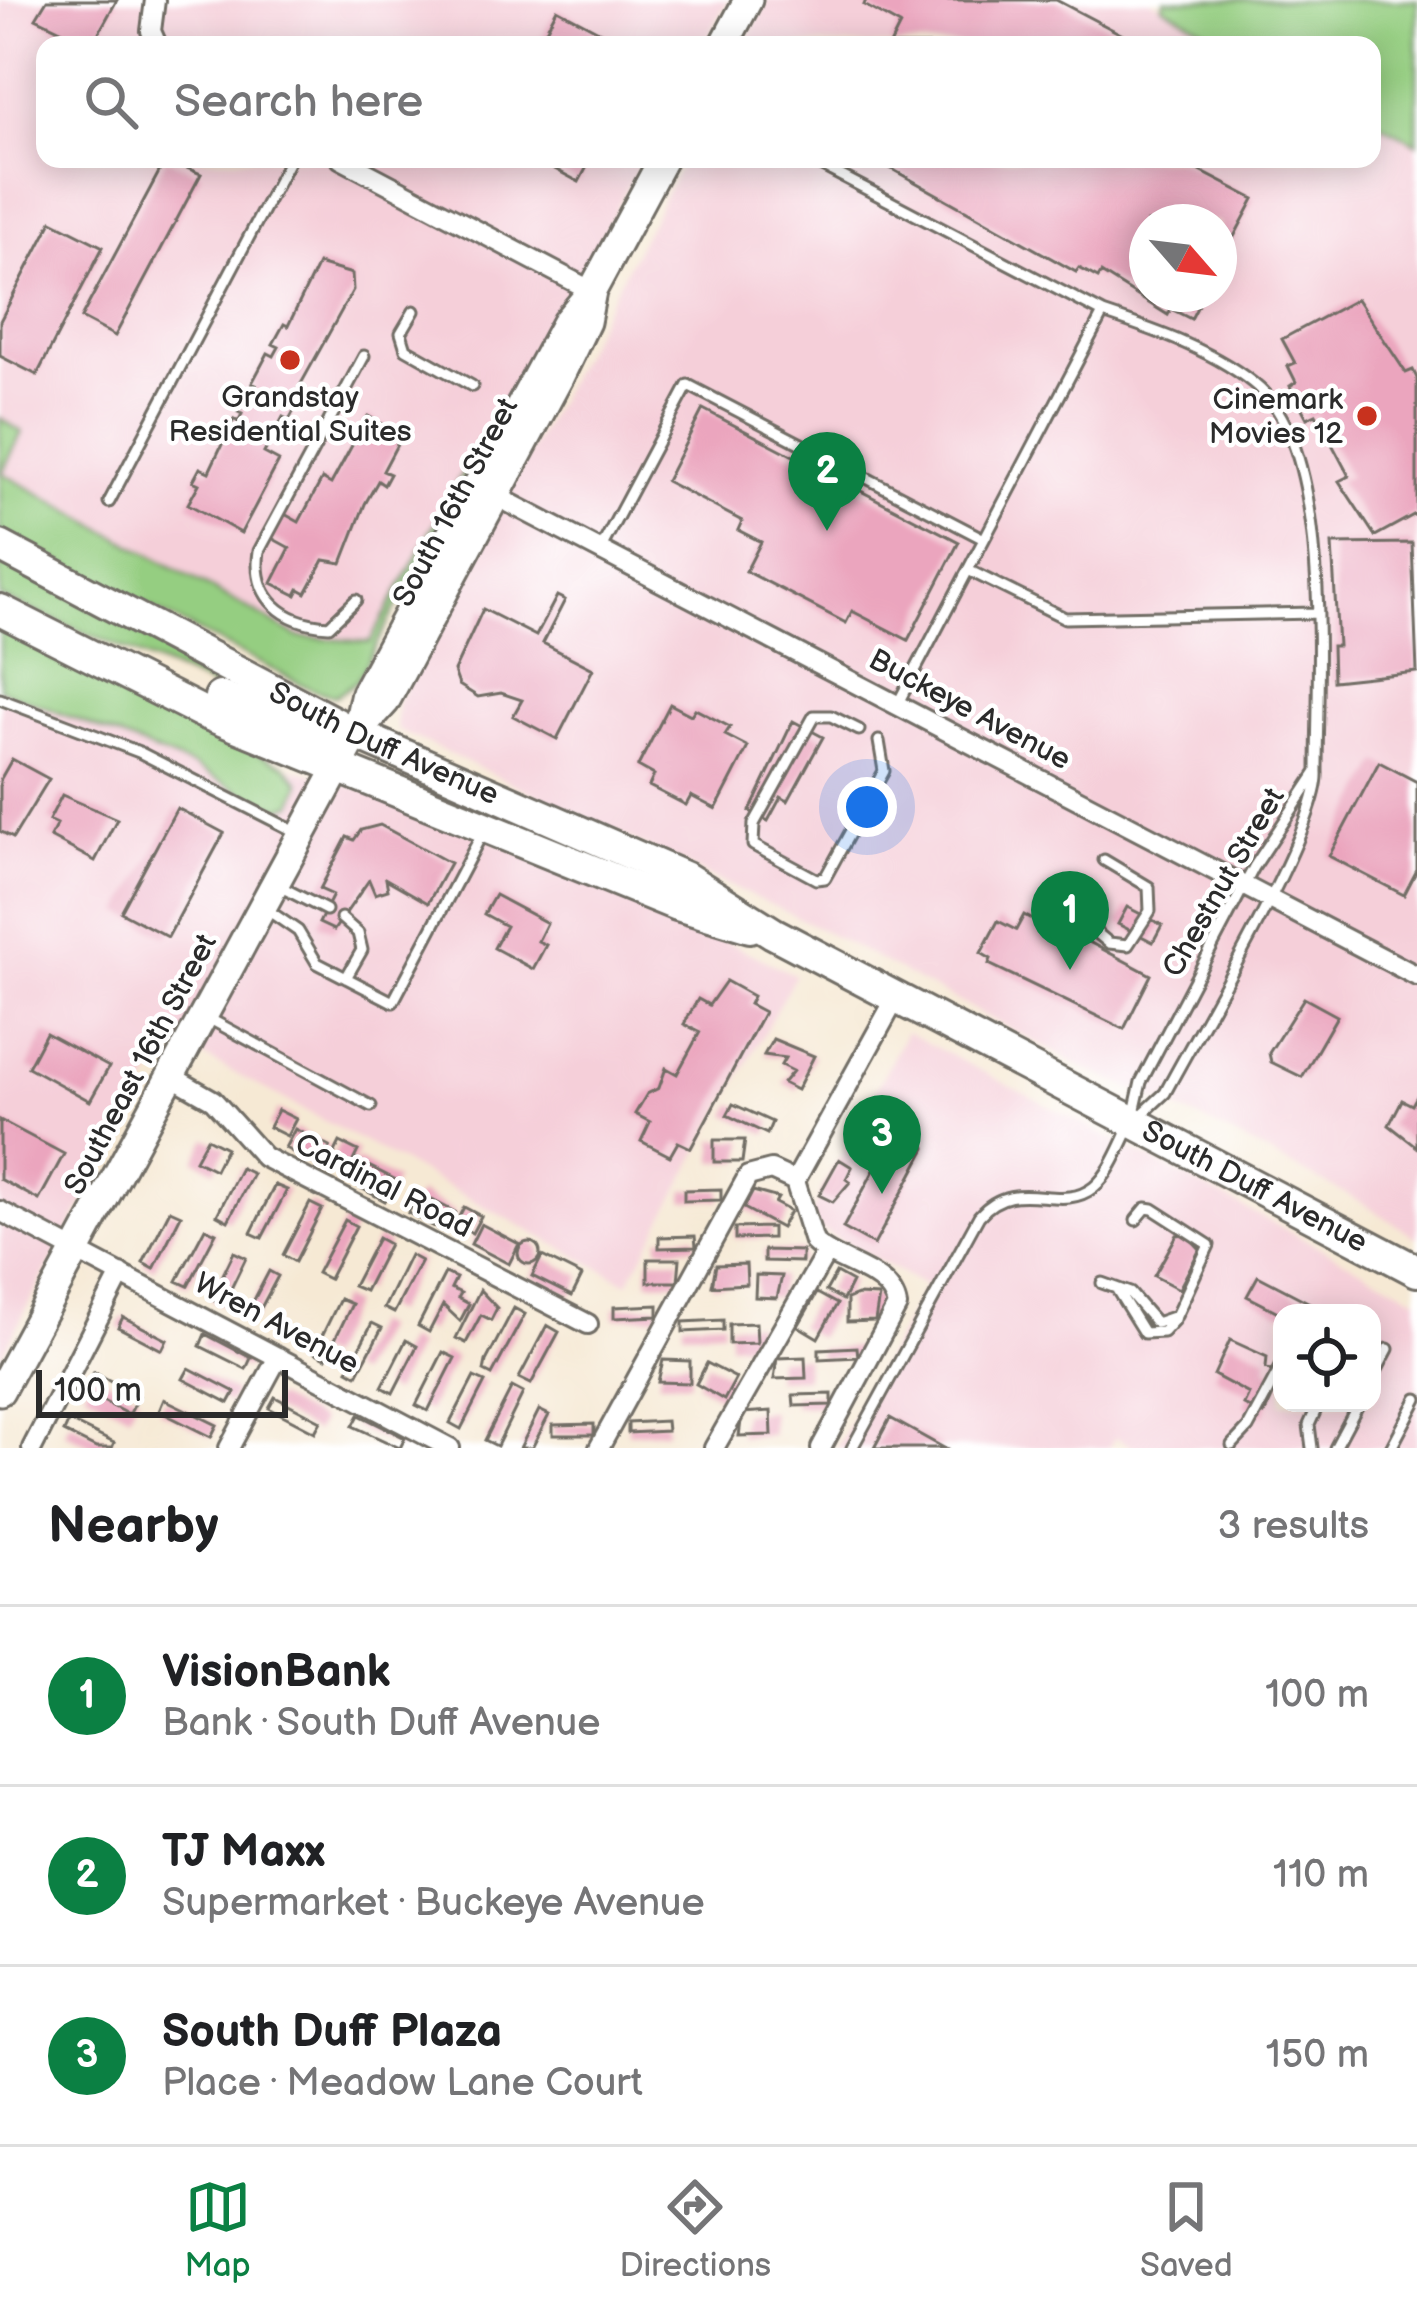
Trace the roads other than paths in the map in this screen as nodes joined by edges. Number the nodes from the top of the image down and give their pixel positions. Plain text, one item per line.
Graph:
1 (748, 0) edge
2 (154, 1) edge
3 (153, 36) edge
4 (729, 36) edge
5 (285, 168) edge
6 (358, 168) edge
7 (657, 168) edge
8 (826, 168) edge
9 (592, 291) junction
10 (413, 311) dead end
11 (1103, 313) junction
12 (364, 356) dead end
13 (472, 386) dead end
14 (496, 496) junction
15 (109, 502) dead end
16 (984, 539) junction
17 (0, 545) edge
18 (600, 550) junction
19 (968, 570) junction
20 (356, 600) dead end
21 (0, 610) edge
22 (1314, 613) junction
23 (32, 627) junction
24 (0, 699) edge
25 (897, 705) junction
26 (859, 730) dead end
27 (356, 734) junction
28 (879, 740) dead end
29 (337, 767) junction
30 (1318, 772) junction
31 (486, 827) junction
32 (301, 835) junction
33 (1104, 860) dead end
34 (1244, 886) junction
35 (268, 895) junction
36 (1267, 898) junction
37 (326, 910) dead end
38 (1075, 915) dead end
39 (341, 918) dead end
40 (773, 933) junction
41 (1417, 976) edge
42 (346, 978) junction
43 (896, 998) junction
44 (203, 1016) junction
45 (171, 1076) junction
46 (371, 1106) dead end
47 (1132, 1123) junction
48 (795, 1181) junction
49 (0, 1211) edge
50 (1136, 1220) dead end
51 (76, 1251) junction
52 (826, 1253) junction
53 (1417, 1271) edge
54 (121, 1274) junction
55 (1102, 1283) dead end
56 (587, 1324) dead end
57 (1388, 1349) dead end
58 (278, 1357) junction
59 (1381, 1362) edge
60 (1273, 1382) edge
61 (0, 1391) edge
62 (1417, 1400) edge
63 (1315, 1412) edge
64 (1354, 1412) edge
65 (422, 1442) edge
66 (1232, 1445) edge
67 (32, 1448) edge
68 (230, 1448) edge
69 (450, 1448) edge
70 (599, 1448) edge
71 (714, 1448) edge
72 (821, 1448) edge
73 (852, 1448) edge
74 (1312, 1448) edge
75 (1335, 1448) edge
76 (1391, 1448) edge

1 - 4 main road
2 - 3 street
5 - 15 lane
6 - 9 street
7 - 9 main road, South 16th Street
8 - 11 lane
9 - 14 main road, South 16th Street
9 - 27 main road, South 16th Street
10 - 13 lane
11 - 16 lane
11 - 22 lane
12 - 20 lane
14 - 18 street, Buckeye Avenue
14 - 27 main road, South 16th Street
16 - 18 lane
16 - 19 lane
17 - 27 main road, South Duff Avenue
18 - 25 street, Buckeye Avenue
19 - 22 lane
19 - 25 lane
21 - 23 main road, South Duff Avenue
22 - 30 lane
23 - 27 main road
23 - 29 main road, South Duff Avenue
24 - 32 lane
25 - 34 street, Buckeye Avenue
26 - 28 lane
27 - 29 main road, South 16th Street
27 - 40 main road, South Duff Avenue
29 - 31 main road, South Duff Avenue
29 - 32 main road, Southeast 16th Street
30 - 34 lane, Chestnut Street
30 - 36 lane, Chestnut Street
31 - 40 main road, South Duff Avenue
31 - 42 lane
32 - 35 main road, Southeast 16th Street
33 - 38 lane
34 - 36 street, Buckeye Avenue
34 - 47 lane, Chestnut Street
35 - 37 lane
35 - 42 lane
35 - 44 main road, Southeast 16th Street
36 - 41 street, Buckeye Avenue
36 - 47 lane, Chestnut Street
39 - 42 lane
40 - 43 main road, South Duff Avenue
43 - 47 main road, South Duff Avenue
43 - 48 street
44 - 45 main road, Southeast 16th Street
44 - 46 lane
45 - 51 main road, Southeast 16th Street
45 - 56 street, Cardinal Road
47 - 53 main road, South Duff Avenue
47 - 73 lane
48 - 52 street
48 - 70 street
49 - 51 street, Wren Avenue
50 - 55 lane
51 - 54 street, Wren Avenue
51 - 61 main road, Southeast 16th Street
52 - 71 street
52 - 72 street
54 - 58 street, Wren Avenue
54 - 67 street
57 - 59 lane
58 - 65 street, Wren Avenue
58 - 68 street
60 - 66 lane
62 - 76 lane
63 - 74 lane
64 - 75 lane
65 - 69 street, Wren Avenue

